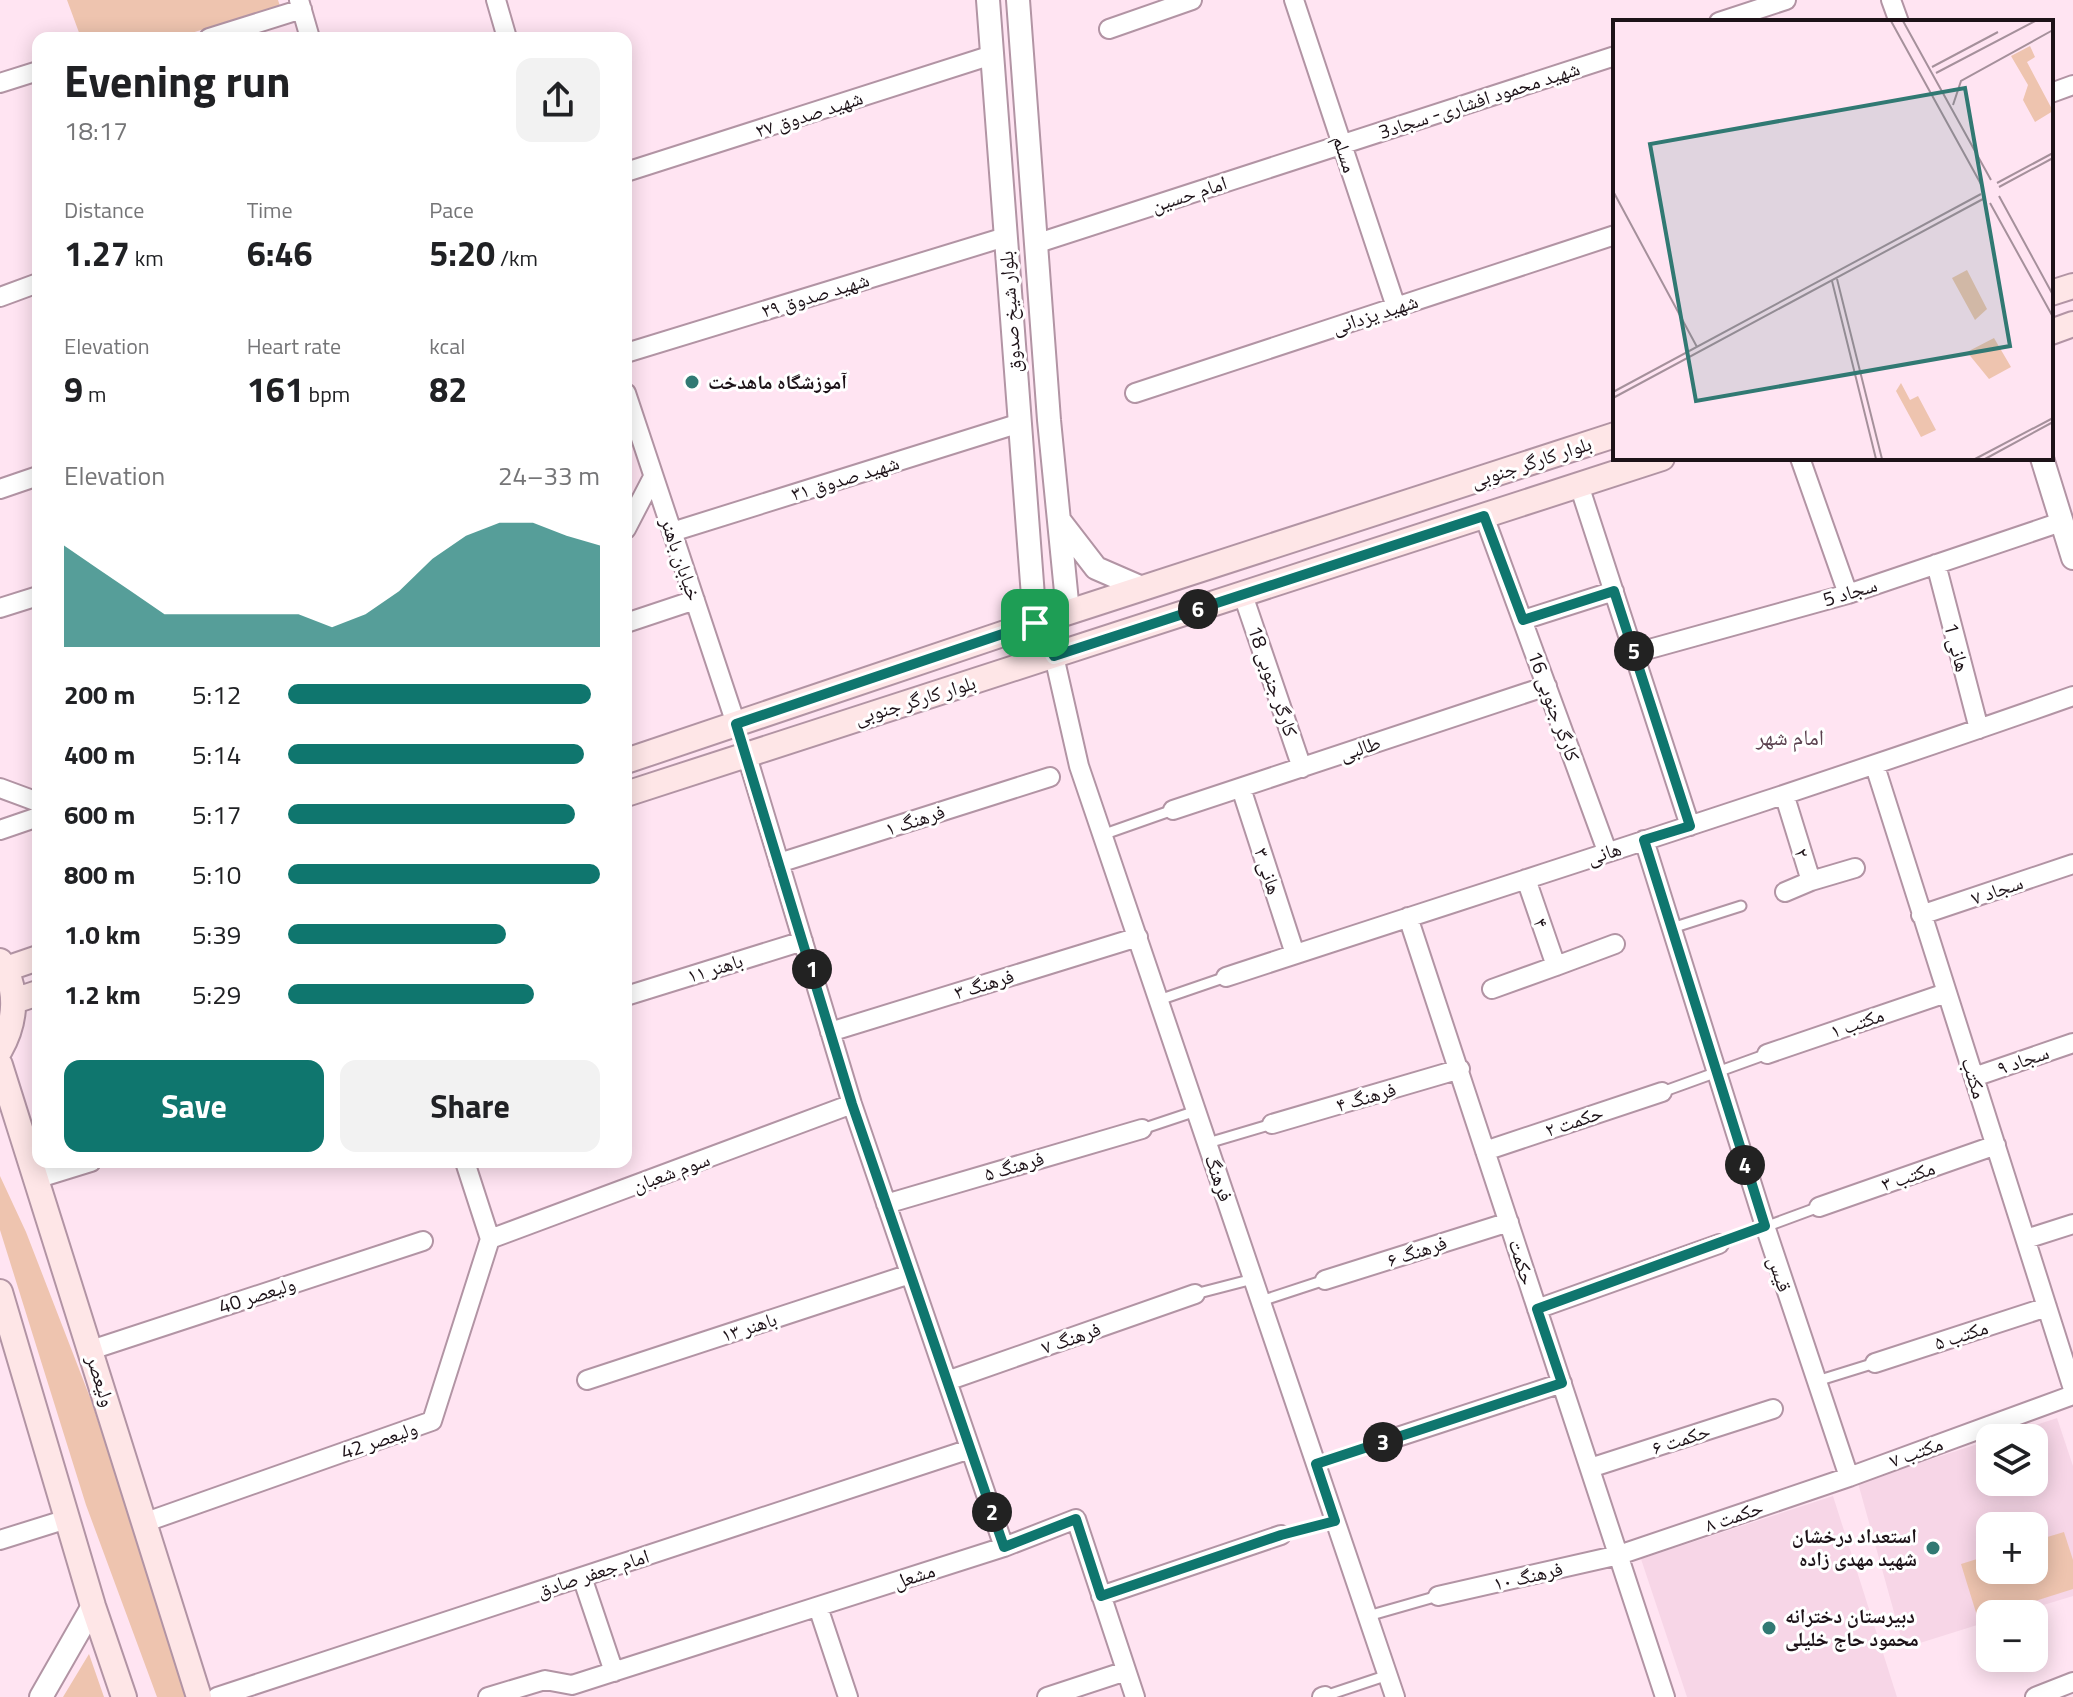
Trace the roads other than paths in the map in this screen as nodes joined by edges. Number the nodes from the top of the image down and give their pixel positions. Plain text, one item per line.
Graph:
1 (988, 0) edge
2 (1018, 0) edge
3 (1192, 0) edge
4 (1294, 0) edge
5 (1786, 0) edge
6 (1891, 0) edge
7 (501, 1) edge
8 (300, 5) edge
9 (1725, 20) edge
10 (1898, 20) edge
11 (1109, 29) dead end
12 (226, 32) edge
13 (308, 32) edge
14 (506, 32) edge
15 (992, 55) junction
16 (1613, 57) edge
17 (32, 73) edge
18 (0, 83) edge
19 (2073, 85) edge
20 (2053, 92) edge
21 (1342, 144) junction
22 (632, 170) edge
23 (1613, 236) edge
24 (1005, 237) junction
25 (1035, 244) junction
26 (32, 285) edge
27 (2073, 286) edge
28 (2053, 292) edge
29 (0, 297) edge
30 (1396, 307) junction
31 (2073, 324) edge
32 (2053, 331) edge
33 (632, 351) edge
34 (1135, 393) dead end
35 (632, 416) edge
36 (1017, 424) junction
37 (1613, 436) edge
38 (1656, 460) edge
39 (1801, 460) edge
40 (2043, 460) edge
41 (653, 477) junction
42 (32, 478) edge
43 (1579, 485) junction
44 (0, 489) edge
45 (1484, 516) junction
46 (632, 517) edge
47 (1059, 519) junction
48 (2061, 522) junction
49 (672, 532) junction
50 (2072, 548) edge
51 (1936, 564) junction
52 (1142, 588) junction
53 (1614, 591) junction
54 (1848, 594) junction
55 (1243, 595) junction
56 (32, 598) edge
57 (695, 600) junction
58 (0, 608) edge
59 (1068, 612) junction
60 (1523, 620) junction
61 (632, 621) edge
62 (1035, 623) junction
63 (1635, 653) junction
64 (1054, 656) junction
65 (1547, 686) junction
66 (2073, 696) edge
67 (736, 724) junction
68 (1979, 729) junction
69 (693, 739) junction
70 (746, 753) junction
71 (632, 759) edge
72 (1875, 766) junction
73 (1302, 768) junction
74 (697, 770) junction
75 (1050, 777) dead end
76 (0, 788) edge
77 (1241, 788) junction
78 (632, 792) edge
79 (1785, 797) junction
80 (32, 800) edge
81 (1173, 810) joint
82 (32, 819) edge
83 (1690, 826) junction
84 (0, 830) edge
85 (1102, 835) junction
86 (1644, 840) junction
87 (1607, 851) junction
88 (779, 863) junction
89 (2073, 864) edge
90 (1855, 868) dead end
91 (1526, 879) junction
92 (1811, 881) junction
93 (1785, 892) dead end
94 (1741, 906) dead end
95 (1921, 915) junction
96 (1408, 917) junction
97 (1672, 928) junction
98 (1138, 937) junction
99 (803, 941) junction
100 (1615, 944) dead end
101 (1295, 954) junction
102 (32, 959) edge
103 (3, 965) edge
104 (1556, 966) junction
105 (1226, 977) joint
106 (1492, 989) dead end
107 (1946, 993) junction
108 (632, 994) edge
109 (32, 995) edge
110 (1159, 1000) junction
111 (14, 1001) junction
112 (830, 1032) junction
113 (2073, 1043) edge
114 (0, 1050) edge
115 (1767, 1054) joint
116 (0, 1065) edge
117 (1460, 1069) junction
118 (1716, 1073) junction
119 (1974, 1077) junction
120 (1662, 1092) joint
121 (852, 1104) junction
122 (1196, 1111) junction
123 (0, 1122) edge
124 (1272, 1124) joint
125 (1142, 1129) joint
126 (24, 1139) junction
127 (1208, 1143) junction
128 (1996, 1145) junction
129 (1485, 1151) junction
130 (32, 1166) edge
131 (33, 1168) edge
132 (72, 1168) edge
133 (467, 1168) edge
134 (36, 1179) junction
135 (886, 1204) junction
136 (1819, 1207) joint
137 (1509, 1222) junction
138 (2073, 1224) edge
139 (1765, 1226) junction
140 (490, 1239) junction
141 (2026, 1239) junction
142 (423, 1241) dead end
143 (1719, 1244) joint
144 (910, 1274) junction
145 (1253, 1279) junction
146 (1325, 1280) joint
147 (0, 1292) edge
148 (1195, 1294) joint
149 (1261, 1301) junction
150 (2047, 1307) junction
151 (1537, 1309) junction
152 (6, 1332) edge
153 (91, 1350) junction
154 (1875, 1363) joint
155 (587, 1380) dead end
156 (947, 1381) junction
157 (1815, 1382) junction
158 (1562, 1383) junction
159 (2073, 1392) edge
160 (1773, 1409) dead end
161 (1373, 1445) joint
162 (970, 1449) junction
163 (1316, 1464) junction
164 (1590, 1468) junction
165 (1849, 1477) junction
166 (67, 1519) junction
167 (1335, 1521) junction
168 (146, 1522) junction
169 (1281, 1535) joint
170 (0, 1540) edge
171 (1004, 1547) junction
172 (1619, 1555) junction
173 (582, 1577) junction
174 (1101, 1596) junction
175 (1438, 1596) joint
176 (93, 1606) junction
177 (818, 1607) junction
178 (1368, 1616) junction
179 (1126, 1671) junction
180 (614, 1672) junction
181 (1388, 1675) junction
182 (2073, 1682) edge
183 (574, 1691) edge
184 (1323, 1696) edge
185 (41, 1697) edge
186 (124, 1697) edge
187 (199, 1697) edge
188 (217, 1697) edge
189 (488, 1697) edge
190 (848, 1697) edge
191 (1047, 1697) edge
192 (1135, 1697) edge
193 (1395, 1697) edge
194 (1665, 1697) edge
195 (2035, 1697) edge

1 - 15 street, بلوار شیخ صدوق
2 - 25 street, بلوار شیخ صدوق
3 - 11 street
4 - 21 street, مسلم
5 - 9 street
6 - 10 street
7 - 14 street
8 - 12 street
8 - 13 street
15 - 22 street, شهید صدوق ۲۷
15 - 24 street, بلوار شیخ صدوق
16 - 21 street, شهید محمود افشاری- سجاد3
17 - 18 street
19 - 20 street
21 - 25 street, امام حسین
21 - 30 street, مسلم
23 - 30 street, شهید یزدانی
24 - 33 street, شهید صدوق ۲۹
24 - 36 street, بلوار شیخ صدوق
25 - 47 street, بلوار شیخ صدوق
26 - 29 street
27 - 28 main road
30 - 34 street, شهید یزدانی
31 - 32 main road
35 - 41 street, خیابان باهنر
36 - 49 street, شهید صدوق ۳۱
36 - 62 street, بلوار شیخ صدوق
37 - 52 main road, بلوار کارگر جنوبی
38 - 43 main road, بلوار کارگر جنوبی
39 - 54 street
40 - 48 street
41 - 46 street
41 - 49 street, خیابان باهنر
42 - 44 street
43 - 45 main road, بلوار کارگر جنوبی
43 - 53 street
45 - 55 main road, بلوار کارگر جنوبی
45 - 60 street, کارگر جنوبی 16
47 - 52 street
47 - 59 street, بلوار شیخ صدوق
48 - 50 street
48 - 51 street, سجاد 5
49 - 57 street, خیابان باهنر
51 - 54 street, سجاد 5
51 - 68 street, هانی 1
52 - 59 main road, بلوار کارگر جنوبی
53 - 60 street
53 - 63 street
54 - 63 street, سجاد 5
55 - 64 main road, بلوار کارگر جنوبی
55 - 73 street, کارگر جنوبی 18
56 - 58 street
57 - 61 street
57 - 67 street, خیابان باهنر
59 - 62 main road, بلوار کارگر جنوبی
59 - 64 main road
60 - 65 street, کارگر جنوبی 16
62 - 64 main road
62 - 67 main road, بلوار کارگر جنوبی
63 - 83 street
64 - 70 main road, بلوار کارگر جنوبی
64 - 85 street, فرهنگ
65 - 73 street, طالبی
65 - 87 street, کارگر جنوبی 16
66 - 68 street, هانی
67 - 69 main road, بلوار کارگر جنوبی
67 - 70 main road
68 - 72 street, هانی
69 - 71 main road, بلوار کارگر جنوبی
69 - 74 main road
70 - 74 main road, بلوار کارگر جنوبی
70 - 88 street
72 - 79 street, هانی
72 - 95 street, مکتب
73 - 77 street, طالبی
74 - 78 main road, بلوار کارگر جنوبی
75 - 88 street, فرهنگ ۱
76 - 80 street
77 - 81 street, طالبی
77 - 101 street, هانی ۳
79 - 83 street, هانی
79 - 92 street, ۲
81 - 85 lane
82 - 84 street
83 - 86 street, هانی
85 - 98 street, فرهنگ
86 - 87 street, هانی
86 - 97 street, قیس
87 - 91 street, هانی
88 - 99 street
89 - 95 street, سجاد ۷
90 - 92 street
91 - 96 street, هانی
91 - 104 street, ۴
92 - 93 street, ۲
94 - 97 lane
95 - 107 street, مکتب
96 - 101 street, هانی
96 - 117 street, حکمت
97 - 118 street, قیس
98 - 110 street, فرهنگ
98 - 112 street, فرهنگ ۳
99 - 108 street, باهنر ۱۱
99 - 112 street
100 - 104 street
101 - 105 street, هانی
102 - 103 main road
103 - 111 main road
104 - 106 street
105 - 110 lane
107 - 115 street, مکتب ۱
107 - 119 street, مکتب
109 - 111 main road
110 - 122 street, فرهنگ
111 - 114 main road
112 - 121 street
113 - 119 street, سجاد ۹
115 - 118 lane
116 - 126 main road, ولیعصر
117 - 124 street, فرهنگ ۴
117 - 129 street, حکمت
118 - 120 lane
118 - 139 street, قیس
119 - 128 street, مکتب
120 - 129 street, حکمت ۲
121 - 135 street
121 - 140 street, سوم شعبان
122 - 125 lane
122 - 127 street, فرهنگ
123 - 126 main road
124 - 127 lane
125 - 135 street, فرهنگ ۵
126 - 130 main road, ولیعصر
127 - 145 street, فرهنگ
128 - 136 street, مکتب ۳
128 - 141 street, مکتب
129 - 137 street, حکمت
131 - 134 main road, ولیعصر
132 - 134 street
133 - 140 street
134 - 153 main road, ولیعصر
135 - 144 street
136 - 139 lane
137 - 146 street, فرهنگ ۶
137 - 151 street, حکمت
138 - 141 street
139 - 143 lane
139 - 157 street, قیس
140 - 168 street, ولیعصر 42
141 - 150 street, مکتب
142 - 153 street, ولیعصر 40
143 - 151 street
144 - 155 street, باهنر ۱۳
144 - 156 street
145 - 148 lane
145 - 149 street, فرهنگ
146 - 149 lane
147 - 152 main road
148 - 156 street, فرهنگ ۷
149 - 163 street, فرهنگ
150 - 154 street, مکتب ۵
150 - 159 street, مکتب
151 - 158 street, حکمت
152 - 166 main road
153 - 168 main road, ولیعصر
154 - 157 lane
156 - 162 street
157 - 165 street, قیس
158 - 161 street
158 - 164 street, حکمت
159 - 165 street, مکتب ۷
160 - 164 street, حکمت ۶
161 - 163 lane
162 - 171 street
162 - 173 street, امام جعفر صادق
163 - 167 street, فرهنگ
164 - 172 street, حکمت
165 - 172 street, حکمت ۸
166 - 170 street
166 - 176 main road
167 - 169 lane
167 - 178 street, فرهنگ
168 - 187 main road, ولیعصر
169 - 174 street
171 - 174 street, مشعل
171 - 177 street, مشعل
172 - 175 street, فرهنگ ۱۰
172 - 194 street, حکمت
173 - 180 street
173 - 188 street, امام جعفر صادق
174 - 179 street, مشعل
175 - 178 lane
176 - 185 street
176 - 186 main road
177 - 180 street, مشعل
177 - 190 street
178 - 181 street, فرهنگ
179 - 191 street
179 - 192 street, مشعل
180 - 183 street, مشعل
181 - 184 lane
181 - 193 street, فرهنگ
182 - 195 street
183 - 189 street, مشعل

